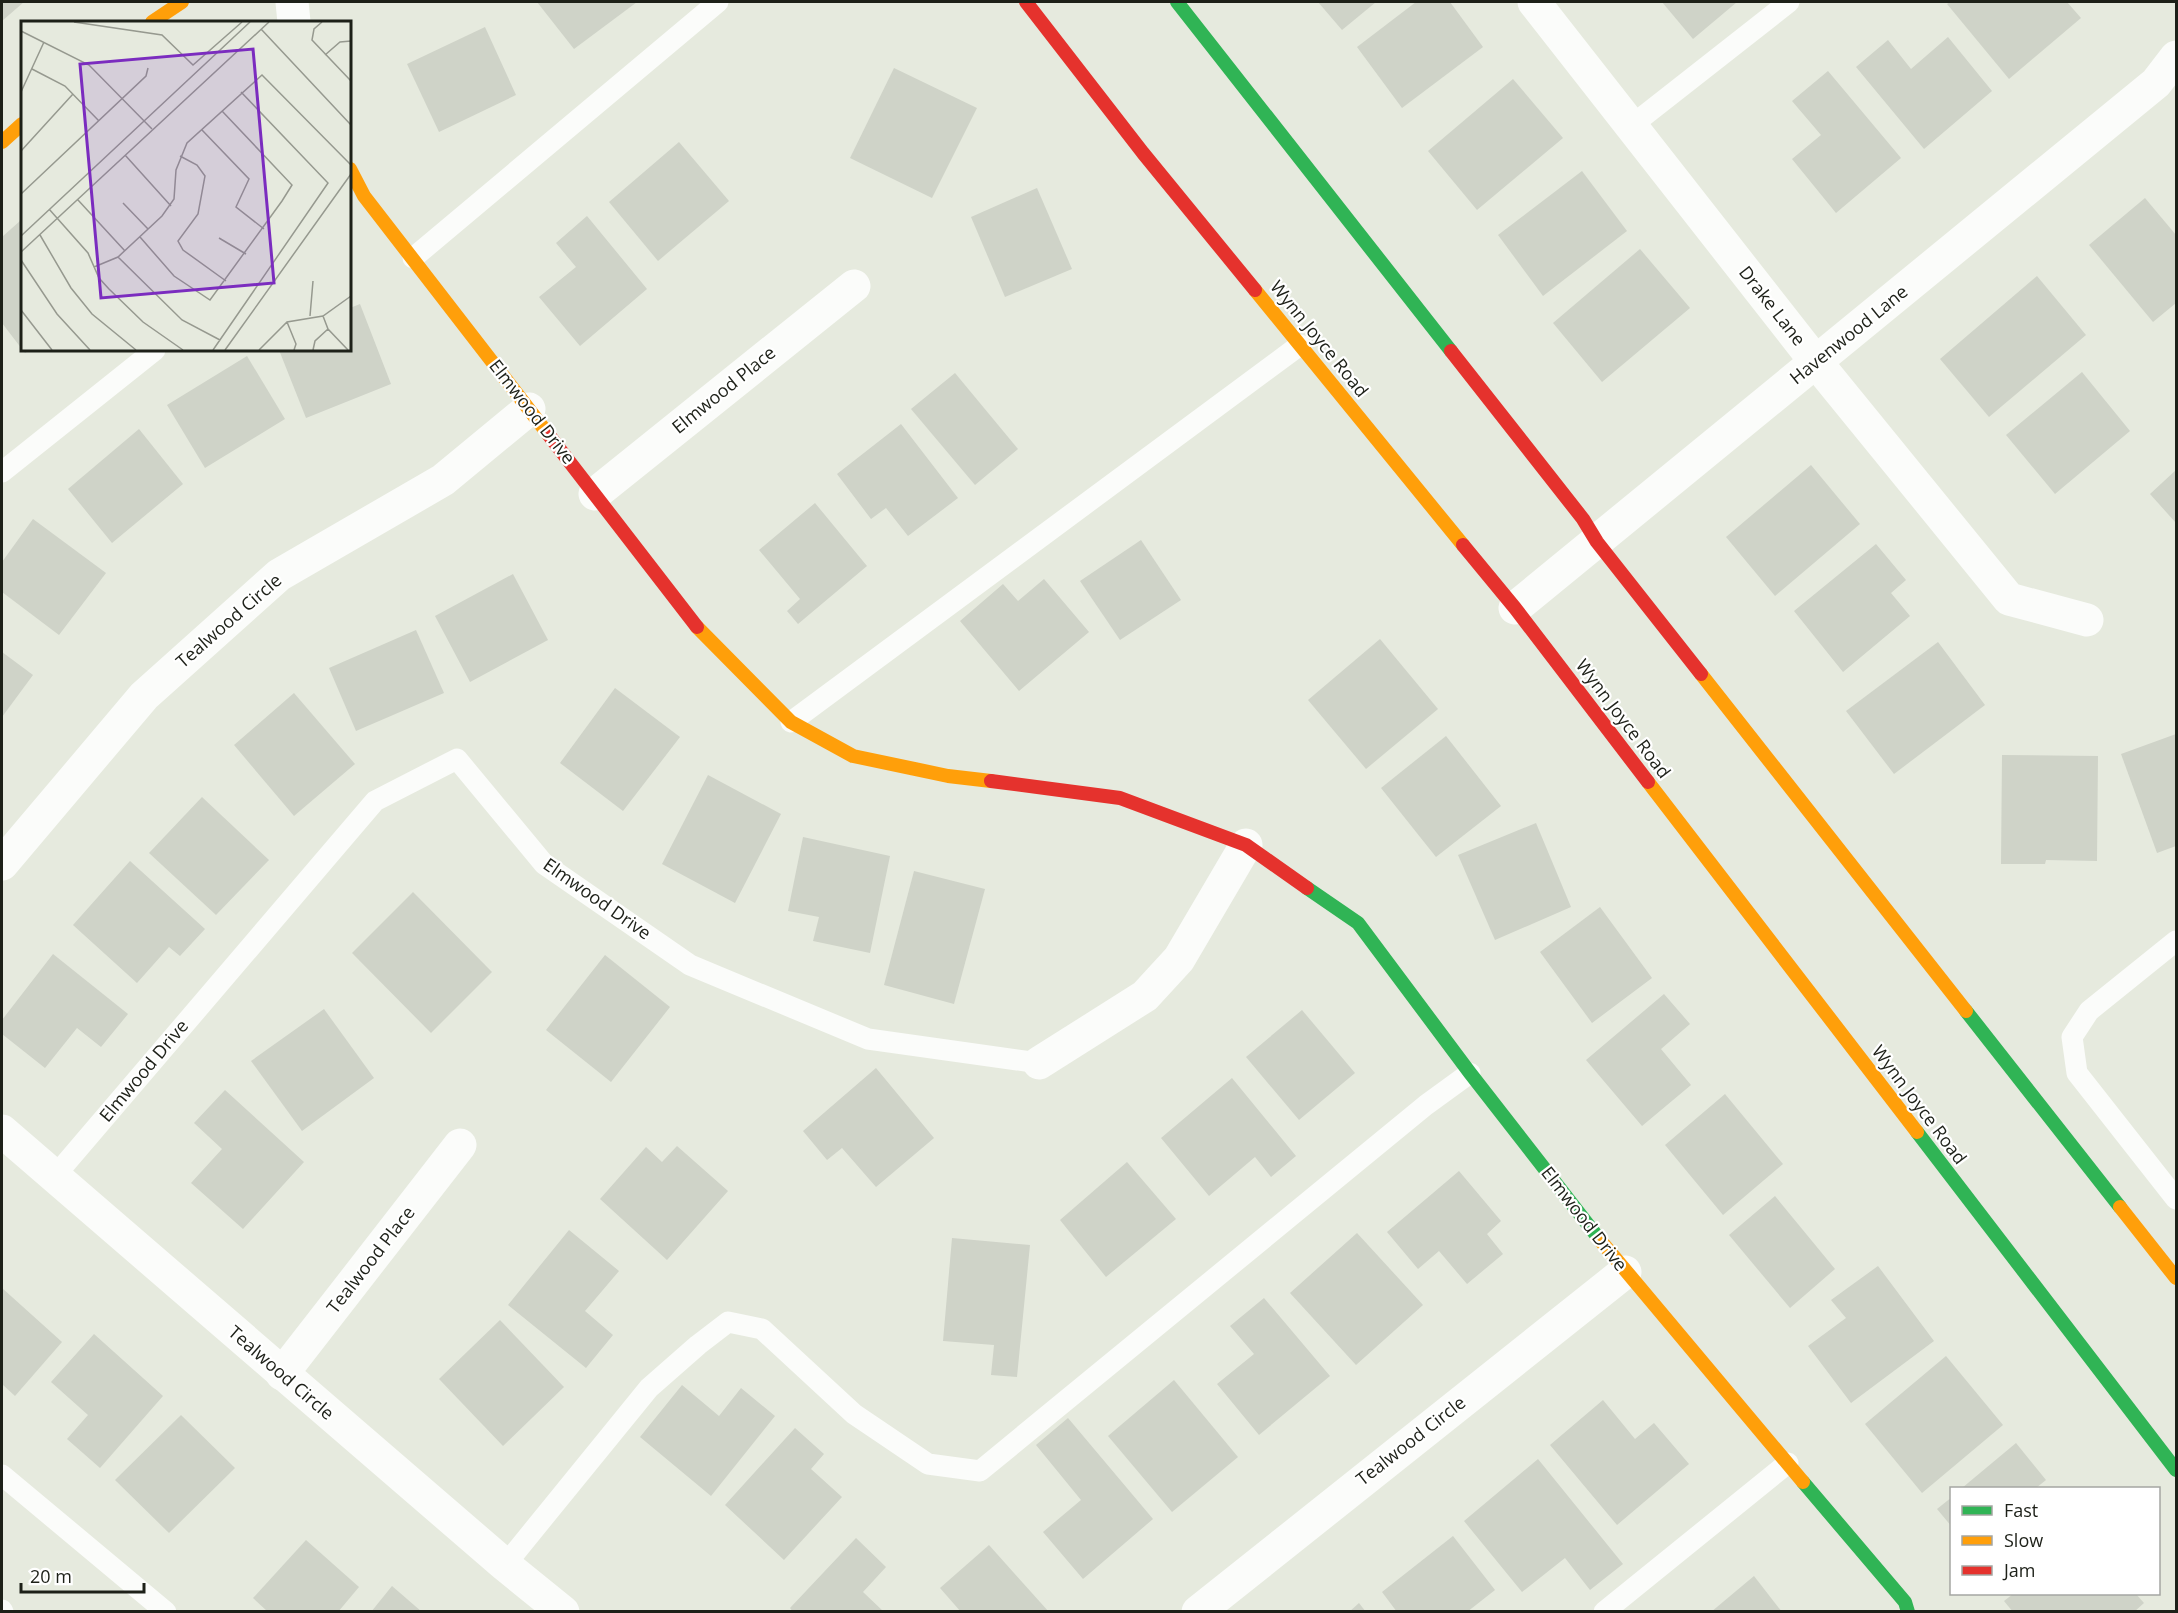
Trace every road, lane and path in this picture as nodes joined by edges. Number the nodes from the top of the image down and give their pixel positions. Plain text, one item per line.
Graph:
1 (182, 2) edge
2 (292, 2) edge
3 (718, 2) edge
4 (1026, 2) edge
5 (1177, 2) edge
6 (1534, 2) edge
7 (1789, 2) edge
8 (154, 21) edge
9 (294, 21) edge
10 (2176, 57) edge
11 (21, 125) edge
12 (1631, 126) junction
13 (2, 142) edge
14 (351, 174) edge
15 (357, 201) edge
16 (413, 258) junction
17 (854, 286) dead end
18 (1300, 345) junction
19 (153, 351) edge
20 (1816, 362) junction
21 (529, 409) junction
22 (2, 472) edge
23 (595, 494) junction
24 (1597, 542) junction
25 (1515, 608) junction
26 (2087, 620) dead end
27 (791, 722) junction
28 (1246, 845) junction
29 (2, 864) edge
30 (2176, 941) edge
31 (1039, 1063) joint
32 (1470, 1073) junction
33 (2, 1131) edge
34 (460, 1145) dead end
35 (54, 1177) junction
36 (2176, 1199) edge
37 (1625, 1272) junction
38 (2176, 1278) edge
39 (282, 1374) junction
40 (1788, 1463) junction
41 (2176, 1470) edge
42 (2, 1475) edge
43 (505, 1565) junction
44 (166, 1611) edge
45 (563, 1611) edge
46 (1198, 1611) edge
47 (1604, 1611) edge
48 (1908, 1611) edge

1 - 8 main road
2 - 9 street
3 - 16 lane
4 - 18 main road, Wynn Joyce Road
5 - 24 main road
6 - 12 street, Drake Lane
7 - 12 lane
10 - 20 street, Havenwood Lane
11 - 13 main road
12 - 20 street, Drake Lane
14 - 15 main road, Elmwood Drive
15 - 16 main road, Elmwood Drive
16 - 21 main road, Elmwood Drive
17 - 23 street, Elmwood Place
18 - 25 main road, Wynn Joyce Road
18 - 27 lane
19 - 22 lane
20 - 24 street, Havenwood Lane
20 - 26 street, Drake Lane
21 - 23 main road, Elmwood Drive
21 - 29 street, Tealwood Circle
23 - 27 main road, Elmwood Drive
24 - 25 street, Havenwood Lane
24 - 38 main road
25 - 41 main road, Wynn Joyce Road
27 - 28 main road, Elmwood Drive
28 - 31 street, Elmwood Drive
28 - 32 main road, Elmwood Drive
30 - 36 lane
31 - 35 lane, Elmwood Drive
32 - 37 main road, Elmwood Drive
32 - 43 lane
33 - 35 street, Tealwood Circle
34 - 39 street, Tealwood Place
35 - 39 street, Tealwood Circle
37 - 40 main road, Elmwood Drive
37 - 46 street, Tealwood Circle
39 - 43 street, Tealwood Circle
40 - 47 lane
40 - 48 main road, Elmwood Drive
42 - 44 lane
43 - 45 street, Tealwood Circle

